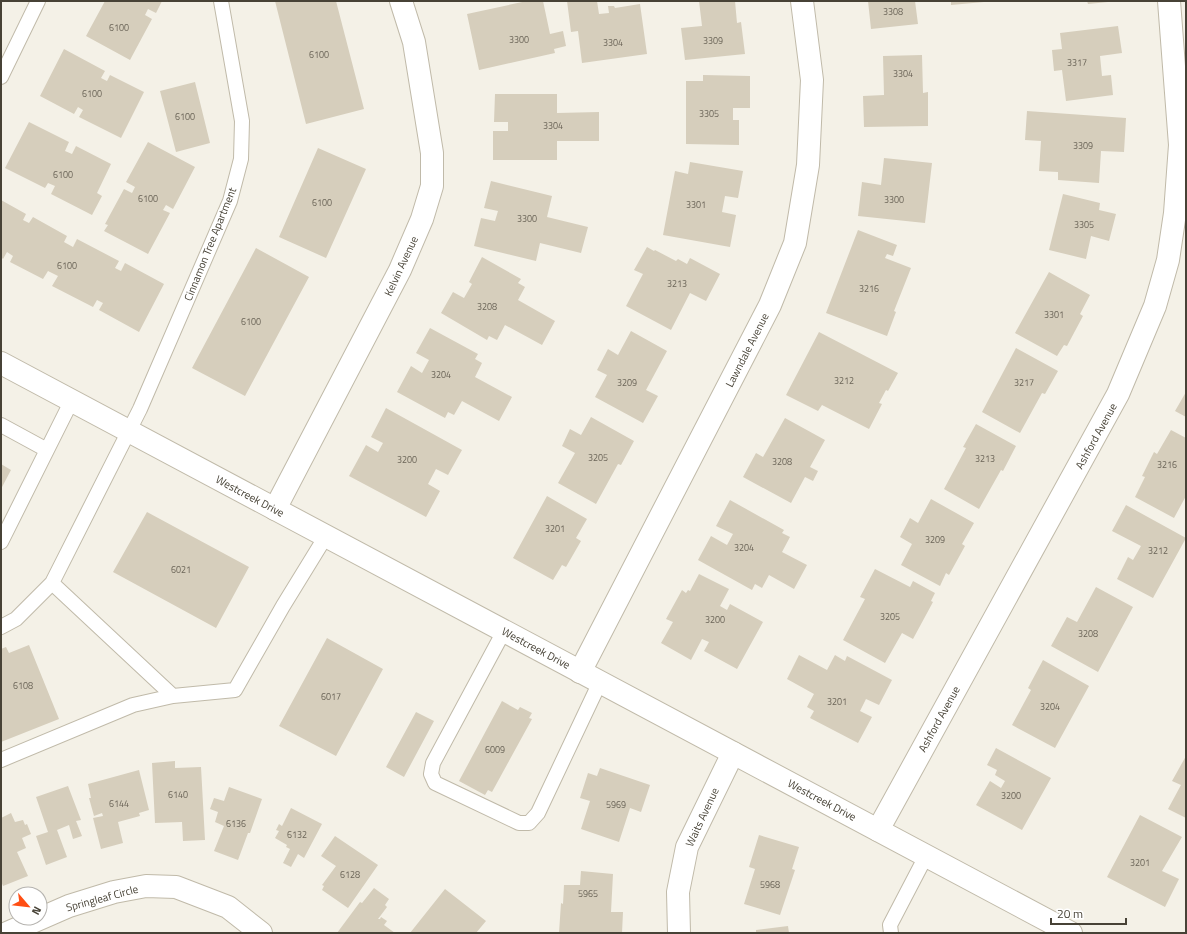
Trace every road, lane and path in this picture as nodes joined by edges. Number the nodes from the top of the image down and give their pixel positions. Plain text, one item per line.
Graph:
1 (38, 1) edge
2 (221, 1) edge
3 (401, 1) edge
4 (802, 1) edge
5 (1169, 1) edge
6 (1, 77) edge
7 (1, 363) edge
8 (72, 400) junction
9 (1, 425) edge
10 (128, 430) junction
11 (47, 450) junction
12 (275, 509) junction
13 (326, 536) junction
14 (1, 542) edge
15 (52, 583) junction
16 (1, 627) edge
17 (504, 631) junction
18 (580, 672) junction
19 (600, 682) junction
20 (173, 696) junction
21 (733, 753) junction
22 (1, 760) edge
23 (878, 830) junction
24 (926, 856) junction
25 (1045, 927) edge
26 (7, 933) edge
27 (261, 933) edge
28 (679, 933) edge
29 (891, 933) edge
30 (1071, 933) edge

1 - 6 lane
2 - 10 lane, Cinnamon Tree Apartment
3 - 12 street, Kelvin Avenue
4 - 18 street, Lawndale Avenue
5 - 23 street, Ashford Avenue
7 - 8 street, Westcreek Drive
8 - 10 street, Westcreek Drive
8 - 11 lane
9 - 11 lane
10 - 12 street, Westcreek Drive
10 - 15 lane, Cinnamon Tree Apartment
11 - 14 lane
12 - 13 street, Westcreek Drive
13 - 17 street, Westcreek Drive
13 - 20 lane
15 - 16 lane, Cinnamon Tree Apartment
15 - 20 lane
17 - 18 street, Westcreek Drive
17 - 19 lane
18 - 19 street, Westcreek Drive
19 - 21 street, Westcreek Drive
20 - 22 lane
21 - 23 street, Westcreek Drive
21 - 28 street, Waits Avenue
23 - 24 street, Westcreek Drive
24 - 25 street, Westcreek Drive
24 - 29 lane
25 - 30 street, Westcreek Drive
26 - 27 street, Springleaf Circle

